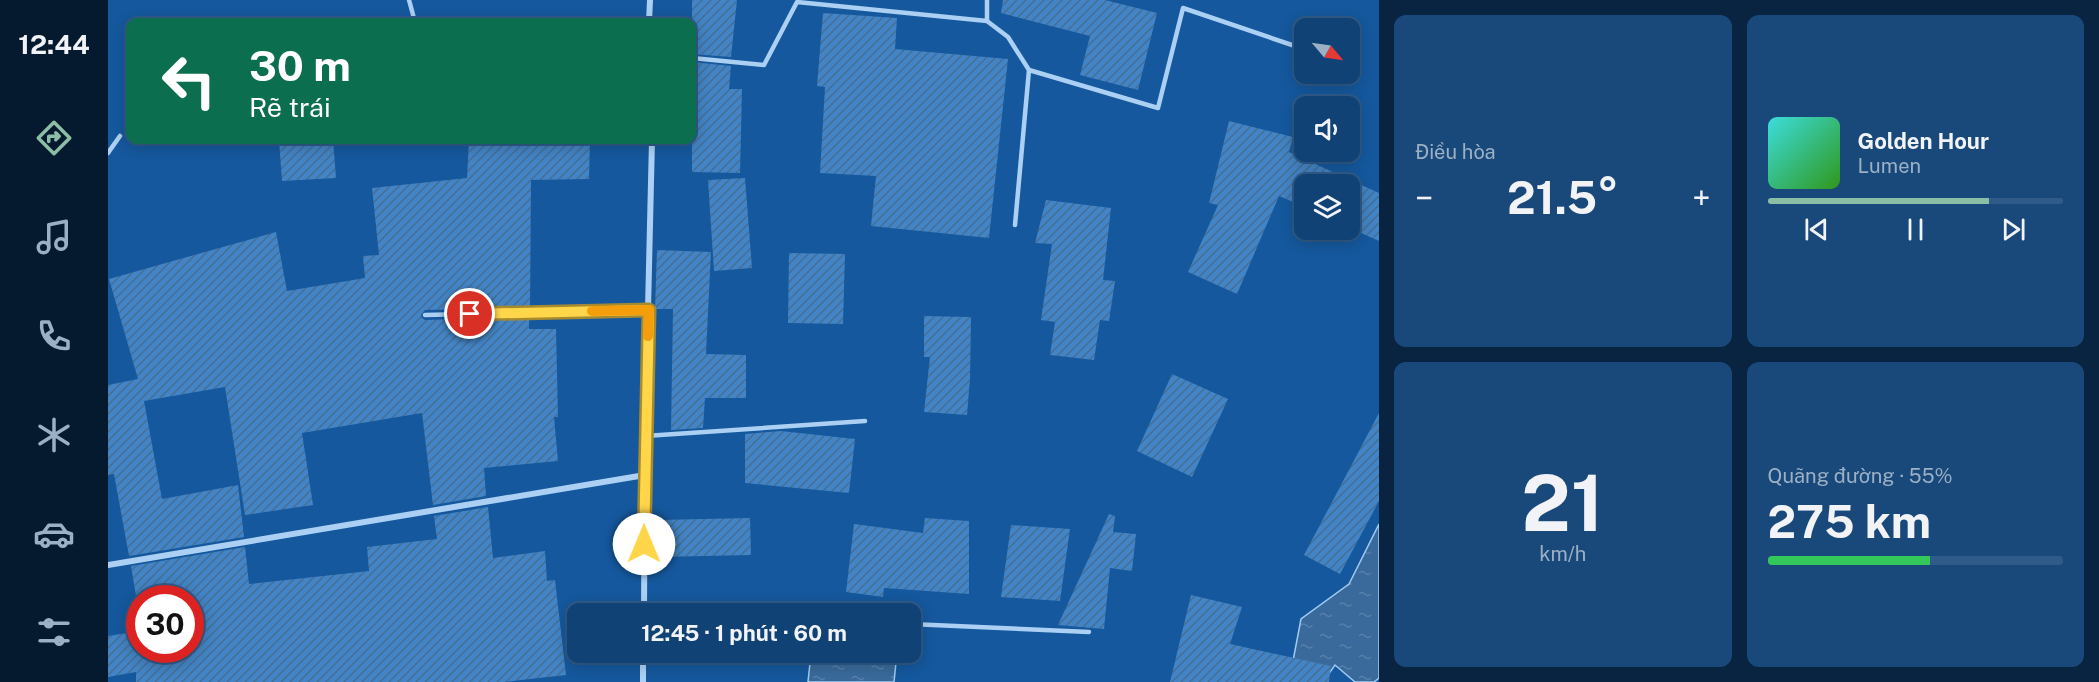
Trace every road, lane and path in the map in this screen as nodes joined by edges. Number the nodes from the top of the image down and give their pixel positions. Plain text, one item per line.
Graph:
1 (409, 0) edge
2 (650, 0) edge
3 (987, 0) edge
4 (414, 18) edge
5 (649, 18) edge
6 (987, 21) junction
7 (1294, 46) edge
8 (696, 58) edge
9 (1029, 70) junction
10 (120, 136) dead end
11 (652, 144) edge
12 (108, 153) edge
13 (1015, 225) dead end
14 (649, 310) junction
15 (425, 315) dead end
16 (865, 421) dead end
17 (645, 436) junction
18 (645, 475) junction
19 (108, 565) edge
20 (644, 603) edge
21 (921, 624) edge
22 (1089, 632) dead end
23 (643, 663) edge
24 (643, 682) edge

1 - 4 lane
2 - 5 street
3 - 6 lane
6 - 8 lane
6 - 9 lane
7 - 9 lane
9 - 13 lane
10 - 12 lane
11 - 14 street
14 - 15 lane
14 - 17 street
16 - 17 lane
17 - 18 street
18 - 19 street
18 - 20 street
21 - 22 lane
23 - 24 street

